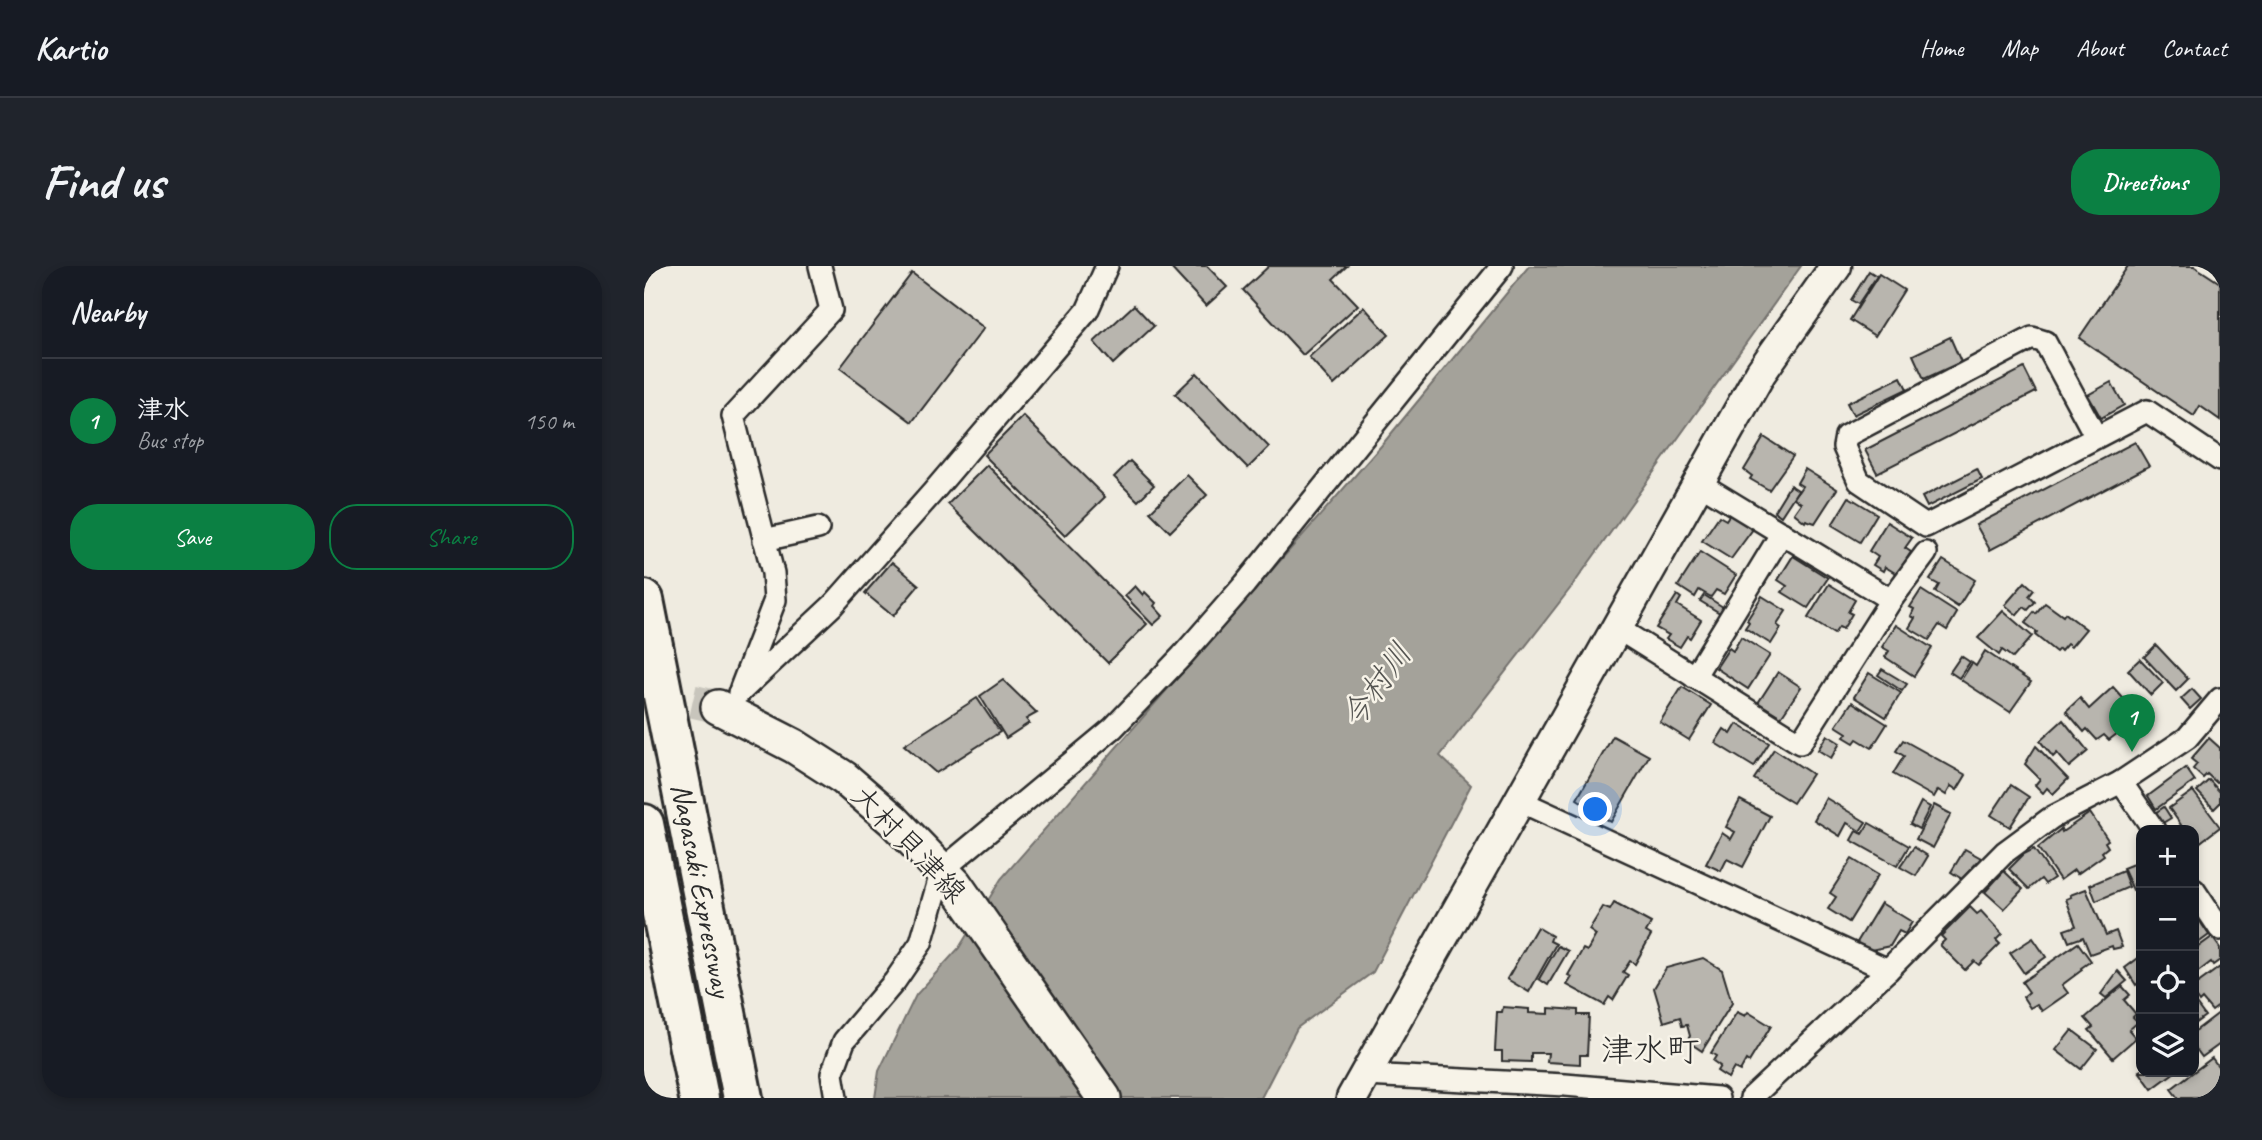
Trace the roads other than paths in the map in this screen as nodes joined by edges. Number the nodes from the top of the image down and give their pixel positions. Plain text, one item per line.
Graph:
1 (820, 266) edge
2 (1107, 266) edge
3 (1503, 266) edge
4 (1836, 266) edge
5 (2096, 437) junction
6 (2220, 460) edge
7 (1699, 483) junction
8 (818, 528) dead end
9 (1782, 533) junction
10 (764, 540) junction
11 (1927, 553) dead end
12 (644, 600) edge
13 (1891, 600) junction
14 (1617, 628) junction
15 (1693, 677) junction
16 (2220, 699) edge
17 (732, 706) junction
18 (2121, 782) junction
19 (1520, 802) junction
20 (644, 824) edge
21 (2151, 825) edge
22 (949, 877) junction
23 (2199, 898) edge
24 (2220, 929) edge
25 (1888, 970) junction
26 (1358, 1086) edge
27 (699, 1098) edge
28 (743, 1098) edge
29 (836, 1098) edge
30 (1104, 1098) edge
31 (1718, 1098) edge
32 (1751, 1098) edge

1 - 10 street
2 - 17 street
3 - 22 street
4 - 7 street
5 - 5 street
5 - 6 street
7 - 9 street
7 - 14 street
8 - 10 street
9 - 13 street
9 - 15 street
10 - 17 street
11 - 13 street
12 - 28 highway, Nagasaki Expressway
13 - 15 street
14 - 15 street
14 - 19 street
16 - 18 street
17 - 22 main road, 大村貝津線
18 - 21 street
18 - 25 street
19 - 25 street
19 - 26 street
20 - 27 highway, Nagasaki Expressway
22 - 29 street
22 - 30 main road, 大村貝津線
23 - 24 street
25 - 32 street
26 - 31 street

